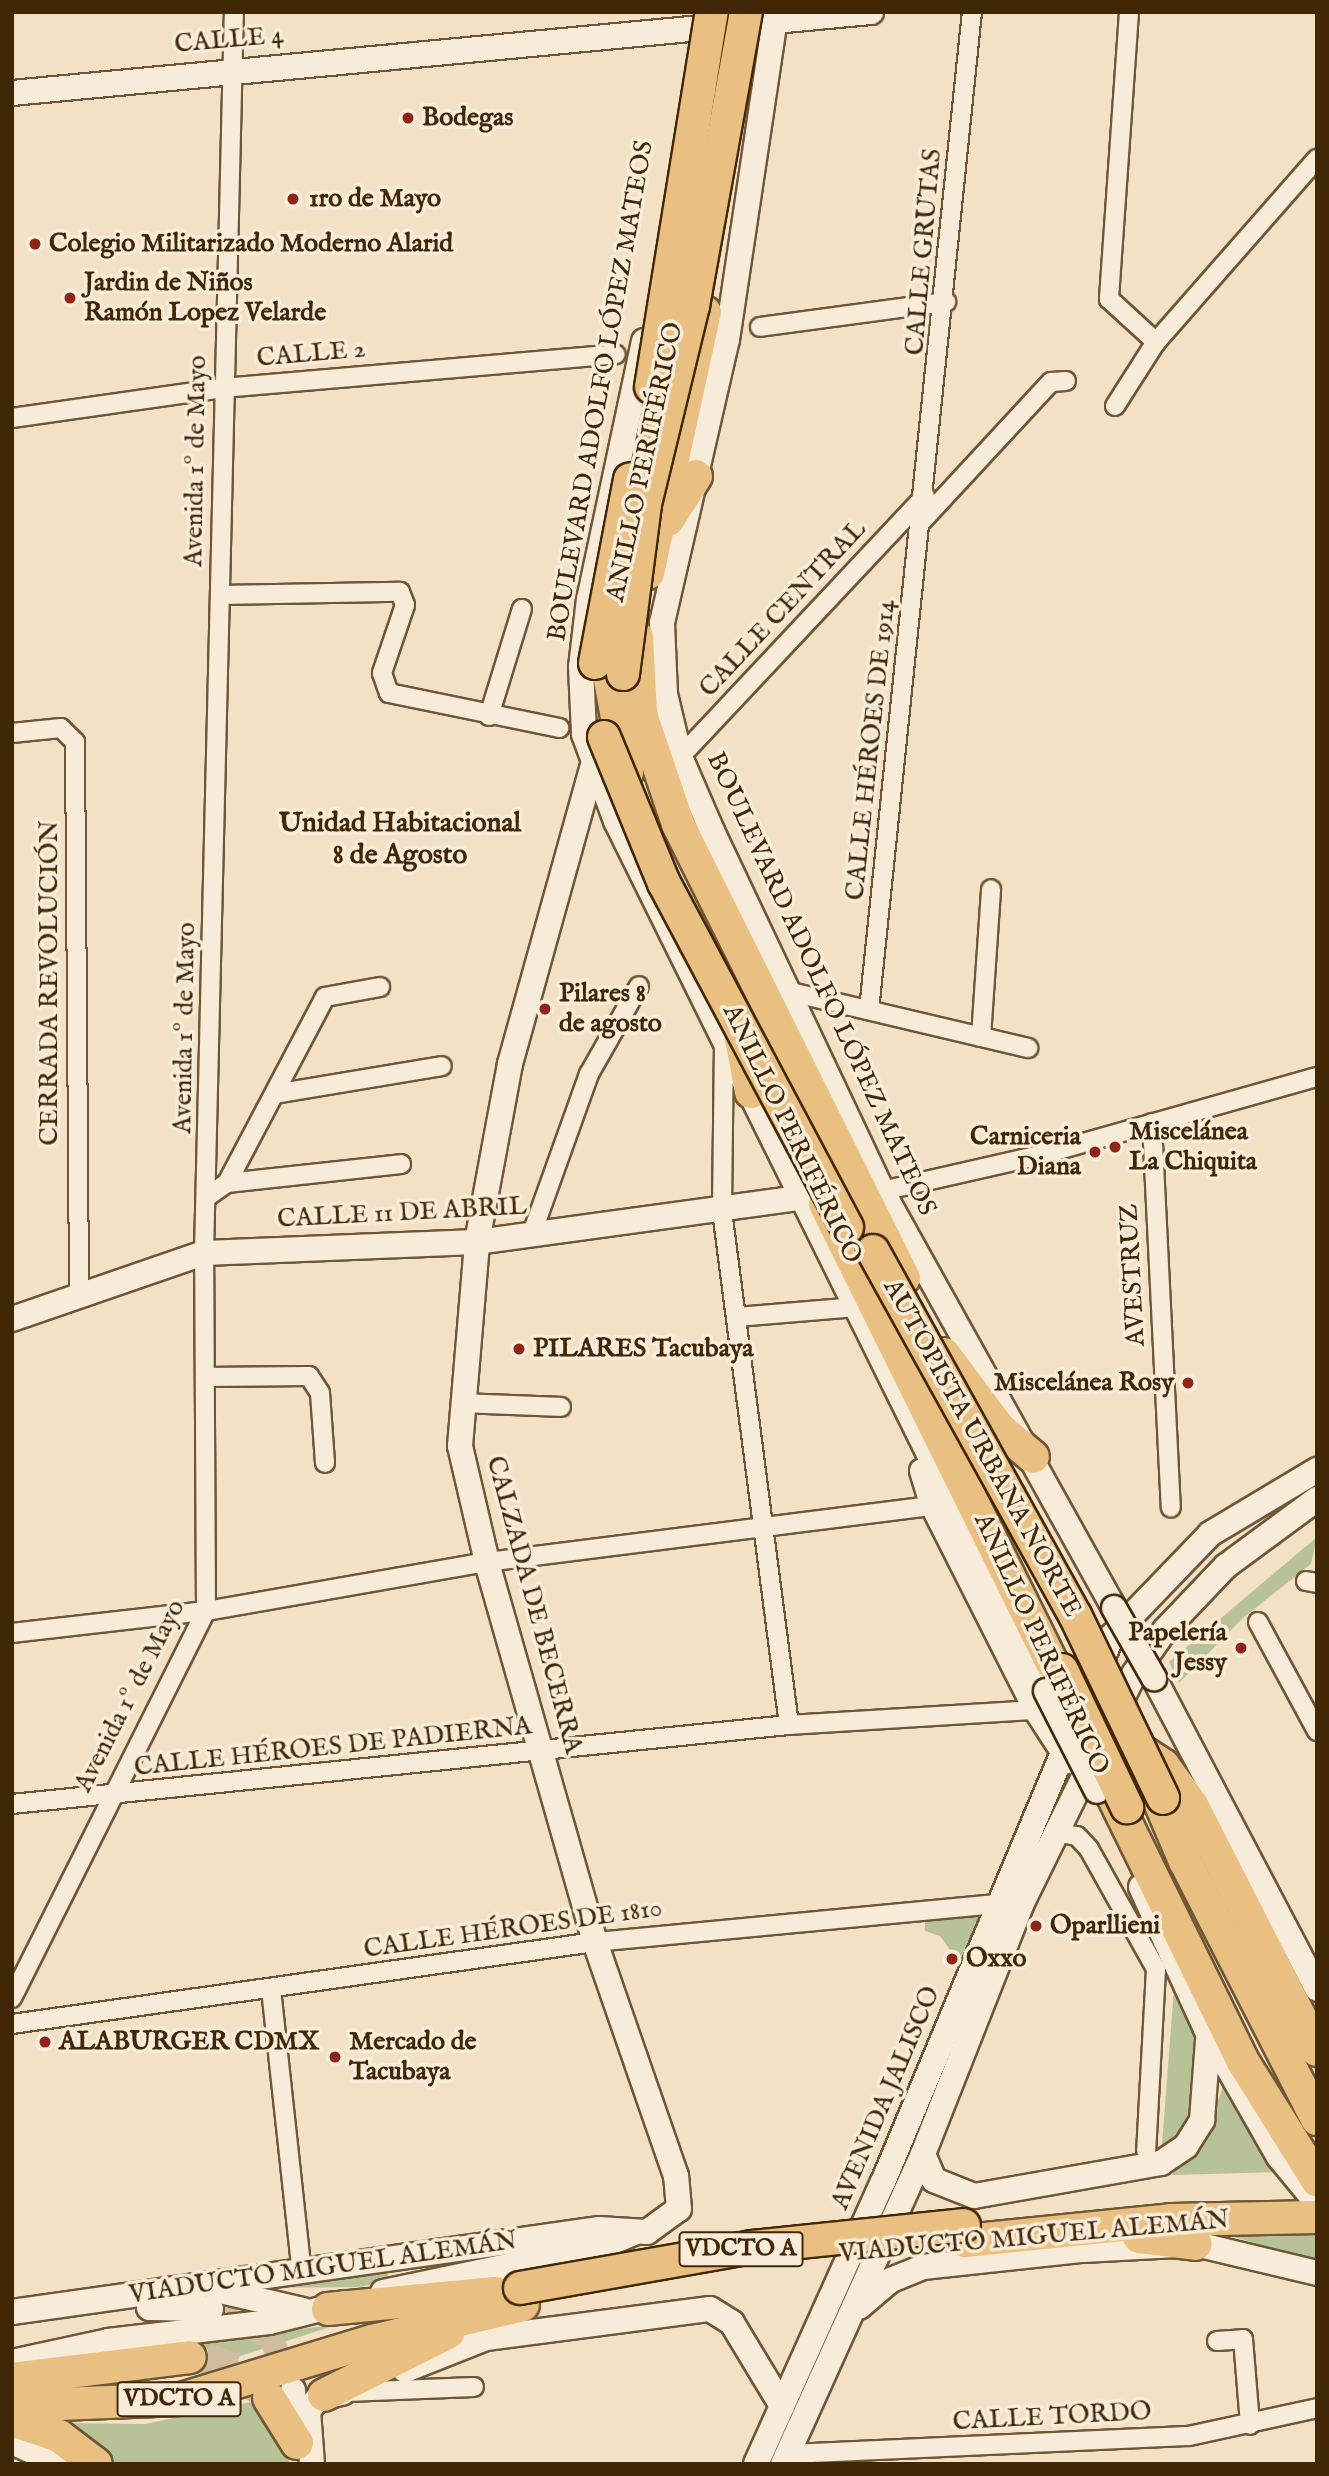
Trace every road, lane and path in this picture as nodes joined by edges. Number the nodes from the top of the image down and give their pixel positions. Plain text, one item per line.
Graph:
1 (234, 12) edge
2 (725, 12) edge
3 (870, 12) edge
4 (972, 12) edge
5 (1129, 12) edge
6 (736, 22) edge
7 (233, 69) junction
8 (12, 93) edge
9 (1317, 159) edge
10 (946, 302) junction
11 (760, 327) dead end
12 (1156, 342) junction
13 (616, 354) dead end
14 (1066, 381) dead end
15 (223, 388) junction
16 (1115, 406) dead end
17 (12, 418) edge
18 (696, 476) junction
19 (925, 496) junction
20 (923, 520) junction
21 (656, 539) junction
22 (220, 595) junction
23 (522, 610) dead end
24 (489, 716) junction
25 (559, 729) dead end
26 (12, 733) edge
27 (680, 757) junction
28 (594, 761) junction
29 (991, 889) dead end
30 (639, 986) dead end
31 (380, 987) dead end
32 (787, 991) junction
33 (869, 1010) junction
34 (732, 1036) junction
35 (981, 1037) junction
36 (1028, 1048) dead end
37 (442, 1066) dead end
38 (1317, 1077) edge
39 (751, 1092) joint
40 (275, 1094) junction
41 (1152, 1123) junction
42 (401, 1164) dead end
43 (227, 1183) junction
44 (882, 1191) junction
45 (207, 1196) junction
46 (804, 1197) junction
47 (722, 1211) junction
48 (531, 1236) junction
49 (477, 1242) junction
50 (204, 1253) junction
51 (79, 1294) junction
52 (857, 1307) junction
53 (737, 1317) junction
54 (12, 1319) edge
55 (944, 1354) junction
56 (205, 1377) junction
57 (895, 1387) junction
58 (462, 1403) junction
59 (561, 1407) dead end
60 (1033, 1457) junction
61 (325, 1463) dead end
62 (1317, 1470) edge
63 (1317, 1499) edge
64 (933, 1506) junction
65 (1171, 1508) dead end
66 (763, 1525) junction
67 (486, 1562) junction
68 (206, 1611) junction
69 (1258, 1622) dead end
70 (12, 1633) edge
71 (1098, 1639) junction
72 (1144, 1676) junction
73 (1045, 1688) junction
74 (789, 1725) junction
75 (1317, 1731) edge
76 (1132, 1739) junction
77 (543, 1750) junction
78 (1059, 1755) junction
79 (1098, 1778) junction
80 (108, 1798) junction
81 (12, 1804) edge
82 (1054, 1832) junction
83 (1012, 1903) junction
84 (595, 1942) junction
85 (271, 1989) junction
86 (1317, 1989) edge
87 (12, 1998) edge
88 (12, 2024) edge
89 (1206, 2029) junction
90 (1317, 2050) edge
91 (1317, 2099) edge
92 (1317, 2119) edge
93 (1146, 2151) dead end
94 (923, 2154) junction
95 (1317, 2165) edge
96 (1314, 2200) edge
97 (679, 2209) joint
98 (1050, 2231) junction
99 (634, 2233) junction
100 (965, 2233) junction
101 (1196, 2244) junction
102 (302, 2273) junction
103 (1317, 2273) edge
104 (200, 2287) junction
105 (504, 2300) junction
106 (211, 2309) tunnel mouth
107 (321, 2311) junction
108 (12, 2312) edge
109 (851, 2316) junction
110 (12, 2326) edge
111 (1217, 2341) dead end
112 (198, 2358) tunnel mouth
113 (19, 2367) edge
114 (474, 2387) dead end
115 (12, 2388) edge
116 (308, 2394) junction
117 (12, 2406) edge
118 (782, 2406) junction
119 (1317, 2408) edge
120 (12, 2420) edge
121 (1250, 2425) junction
122 (12, 2442) edge
123 (960, 2456) edge
124 (302, 2457) edge
125 (785, 2459) edge
126 (60, 2464) edge
127 (96, 2464) edge
128 (756, 2464) edge

1 - 7 street, Avenida 1º de Mayo
2 - 6 highway, ANILLO PERIFÉRICO
3 - 6 main road, CALLE 4
4 - 10 street, CALLE GRUTAS
5 - 12 street
6 - 7 main road, CALLE 4
6 - 18 main road, BOULEVARD ADOLFO LÓPEZ MATEOS
6 - 21 highway, ANILLO PERIFÉRICO
6 - 28 main road, BOULEVARD ADOLFO LÓPEZ MATEOS
6 - 34 highway, ANILLO PERIFÉRICO
6 - 91 highway, AUTOPISTA URBANA NORTE, bridge
6 - 95 highway, AUTOPISTA URBANA NORTE, bridge
7 - 8 main road, CALLE 4
7 - 15 street, Avenida 1º de Mayo
9 - 12 street
10 - 11 street
10 - 19 street, CALLE GRUTAS
12 - 16 street
13 - 15 street, CALLE 2
14 - 20 street
15 - 17 street, CALLE 2
15 - 22 street, Avenida 1º de Mayo
18 - 21 highway
18 - 27 main road, BOULEVARD ADOLFO LÓPEZ MATEOS
19 - 20 street, CALLE HÉROES DE 1914
19 - 27 street, CALLE CENTRAL
20 - 33 street, CALLE HÉROES DE 1914
21 - 55 highway, ANILLO PERIFÉRICO
22 - 24 street
22 - 45 street, Avenida 1º de Mayo
23 - 24 street
24 - 25 street
26 - 51 street, CERRADA REVOLUCIÓN
27 - 32 main road, BOULEVARD ADOLFO LÓPEZ MATEOS
28 - 34 main road, BOULEVARD ADOLFO LÓPEZ MATEOS
28 - 49 main road, CALZADA DE BECERRA
29 - 35 street
30 - 48 street
31 - 40 street
32 - 33 street
32 - 44 main road, BOULEVARD ADOLFO LÓPEZ MATEOS
33 - 35 street
34 - 39 highway
34 - 47 street
34 - 73 highway, ANILLO PERIFÉRICO
35 - 36 street
37 - 40 street
38 - 41 street
39 - 46 main road
40 - 43 street
41 - 44 street
41 - 65 street, AVESTRUZ
42 - 43 street
43 - 45 street
44 - 60 main road, BOULEVARD ADOLFO LÓPEZ MATEOS
45 - 50 street, Avenida 1º de Mayo
46 - 47 main road, CALLE 11 DE ABRIL
46 - 52 main road
47 - 48 main road, CALLE 11 DE ABRIL
47 - 53 street
48 - 49 main road, CALLE 11 DE ABRIL
49 - 50 main road, CALLE 11 DE ABRIL
49 - 58 main road, CALZADA DE BECERRA
50 - 51 main road, CALLE 11 DE ABRIL
50 - 56 street, Avenida 1º de Mayo
51 - 54 main road, CALLE 11 DE ABRIL
52 - 53 street
52 - 57 main road
53 - 66 street
55 - 60 highway
55 - 71 highway, ANILLO PERIFÉRICO
56 - 61 street
56 - 68 street, Avenida 1º de Mayo
57 - 64 main road
57 - 73 main road
58 - 59 street
58 - 67 main road, CALZADA DE BECERRA
60 - 72 main road, BOULEVARD ADOLFO LÓPEZ MATEOS, bridge
62 - 71 main road, AVENIDA JALISCO
63 - 72 main road, AVENIDA JALISCO
64 - 66 street
64 - 73 main road
66 - 67 street
66 - 74 street
67 - 68 street
67 - 77 main road, CALZADA DE BECERRA
68 - 70 street
68 - 80 street, Avenida 1º de Mayo
69 - 75 street
71 - 76 highway, ANILLO PERIFÉRICO, bridge
71 - 78 main road, AVENIDA JALISCO
72 - 79 main road, AVENIDA JALISCO
72 - 86 main road, BOULEVARD ADOLFO LÓPEZ MATEOS
73 - 74 street, CALLE HÉROES DE PADIERNA
73 - 78 main road
73 - 79 highway, ANILLO PERIFÉRICO
74 - 77 street, CALLE HÉROES DE PADIERNA
76 - 90 highway
76 - 92 highway, ANILLO PERIFÉRICO
77 - 80 street, CALLE HÉROES DE PADIERNA
77 - 84 main road, CALZADA DE BECERRA
78 - 79 main road
78 - 83 main road, AVENIDA JALISCO
79 - 82 main road, AVENIDA JALISCO
79 - 89 main road
79 - 96 highway, ANILLO PERIFÉRICO
80 - 81 street, CALLE HÉROES DE PADIERNA
80 - 87 street, Avenida 1º de Mayo
82 - 83 main road, AVENIDA JALISCO
82 - 93 street
83 - 84 street, CALLE HÉROES DE 1810
83 - 94 main road, AVENIDA JALISCO
83 - 118 main road, AVENIDA JALISCO
84 - 85 street, CALLE HÉROES DE 1810
84 - 97 main road, CALZADA DE BECERRA
85 - 88 street, CALLE HÉROES DE 1810
85 - 102 street
89 - 94 main road
89 - 96 main road
94 - 109 main road, AVENIDA JALISCO
96 - 98 highway, VIADUCTO MIGUEL ALEMÁN / VDCTO A
96 - 100 highway, VIADUCTO MIGUEL ALEMÁN / VDCTO A
97 - 99 main road, VIADUCTO MIGUEL ALEMÁN
98 - 100 highway, VIADUCTO MIGUEL ALEMÁN / VDCTO A
98 - 101 highway
99 - 102 main road, VIADUCTO MIGUEL ALEMÁN
99 - 107 main road, VIADUCTO MIGUEL ALEMÁN
100 - 105 highway, VIADUCTO MIGUEL ALEMÁN / VDCTO A, bridge
101 - 103 main road, VIADUCTO MIGUEL ALEMÁN
101 - 109 main road, VIADUCTO MIGUEL ALEMÁN
102 - 104 main road, VIADUCTO MIGUEL ALEMÁN
104 - 107 main road
104 - 108 main road, VIADUCTO MIGUEL ALEMÁN
105 - 107 highway
105 - 115 highway, VIADUCTO MIGUEL ALEMÁN / VDCTO A
105 - 116 highway
105 - 117 highway, VIADUCTO MIGUEL ALEMÁN / VDCTO A
106 - 110 main road
107 - 113 main road, VIADUCTO MIGUEL ALEMÁN
109 - 125 main road, AVENIDA JALISCO
111 - 121 street
112 - 113 highway
114 - 116 street
116 - 118 main road
116 - 124 highway
116 - 124 main road
118 - 128 main road, AVENIDA JALISCO
119 - 121 street, CALLE TORDO
120 - 127 highway
121 - 123 street, CALLE TORDO
122 - 126 main road
123 - 125 street, CALLE TORDO

